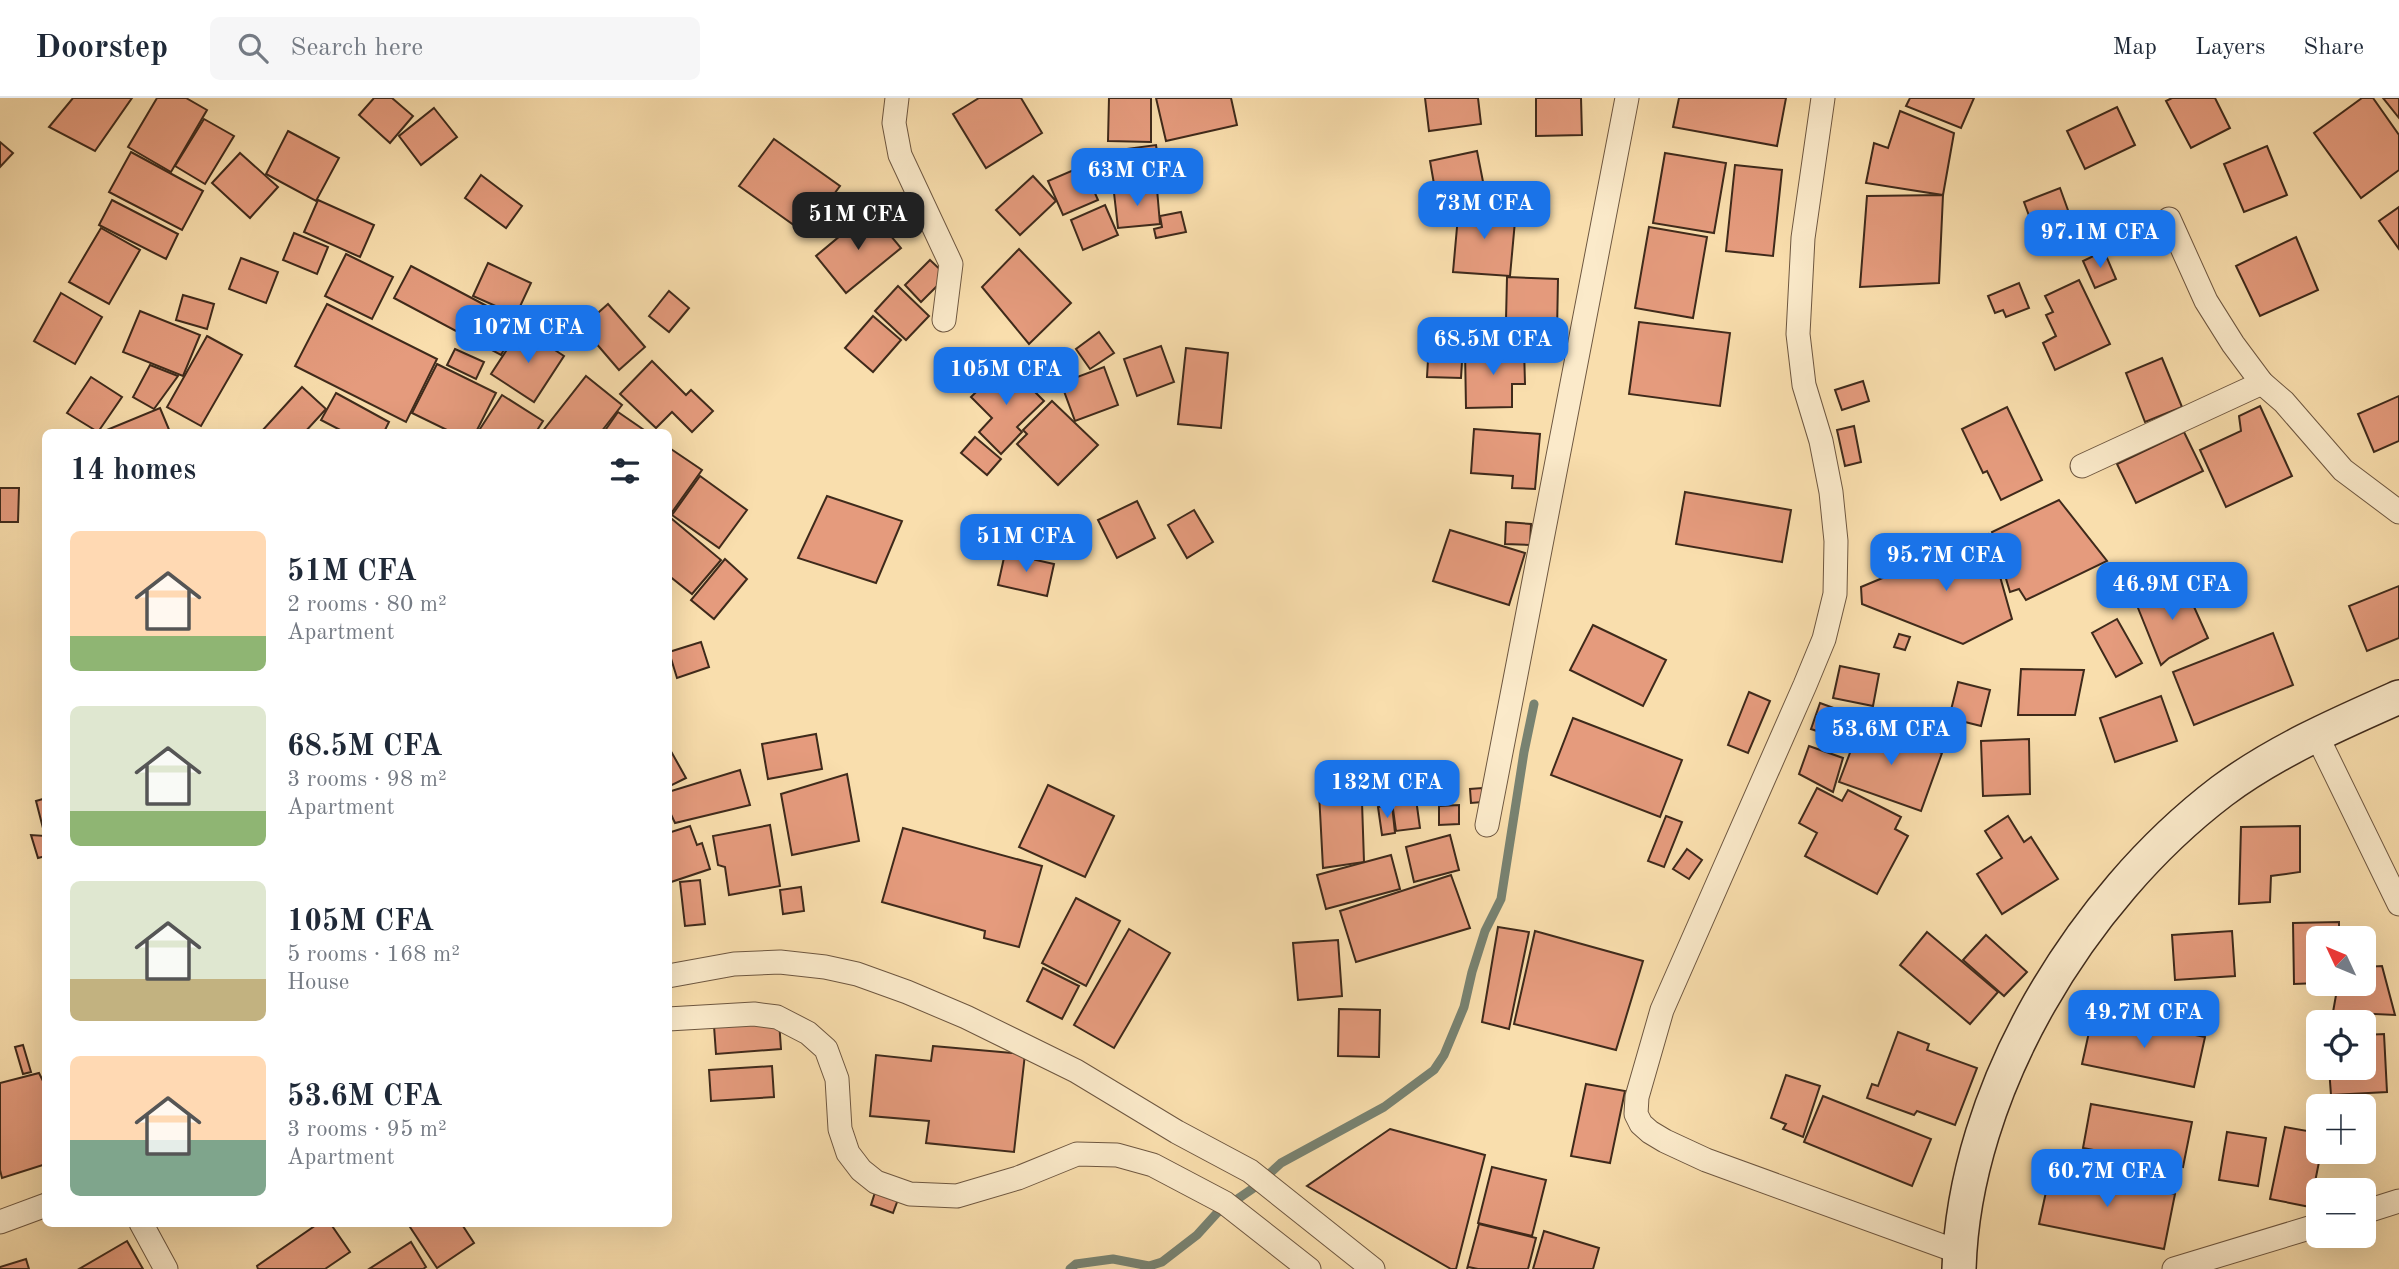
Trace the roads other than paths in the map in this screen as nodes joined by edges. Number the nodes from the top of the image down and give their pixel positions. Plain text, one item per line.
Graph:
1 (897, 98) edge
2 (1627, 98) edge
3 (1823, 98) edge
4 (2169, 219) dead end
5 (944, 320) dead end
6 (2262, 383) junction
7 (2082, 466) dead end
8 (2399, 512) edge
9 (2399, 697) edge
10 (2316, 734) junction
11 (1487, 825) dead end
12 (2399, 904) edge
13 (672, 975) edge
14 (672, 1018) edge
15 (2399, 1201) edge
16 (42, 1206) edge
17 (2376, 1208) edge
18 (0, 1222) edge
19 (143, 1227) edge
20 (2306, 1229) edge
21 (1959, 1261) edge
22 (166, 1269) edge
23 (1309, 1269) edge
24 (1373, 1269) edge
25 (2174, 1269) edge

1 - 5 street
2 - 11 street
3 - 21 street
4 - 6 street
6 - 7 street
6 - 8 street
9 - 10 street
10 - 12 street
10 - 21 street
13 - 24 street
14 - 23 street
15 - 17 street
16 - 18 street
19 - 22 street
20 - 25 street

